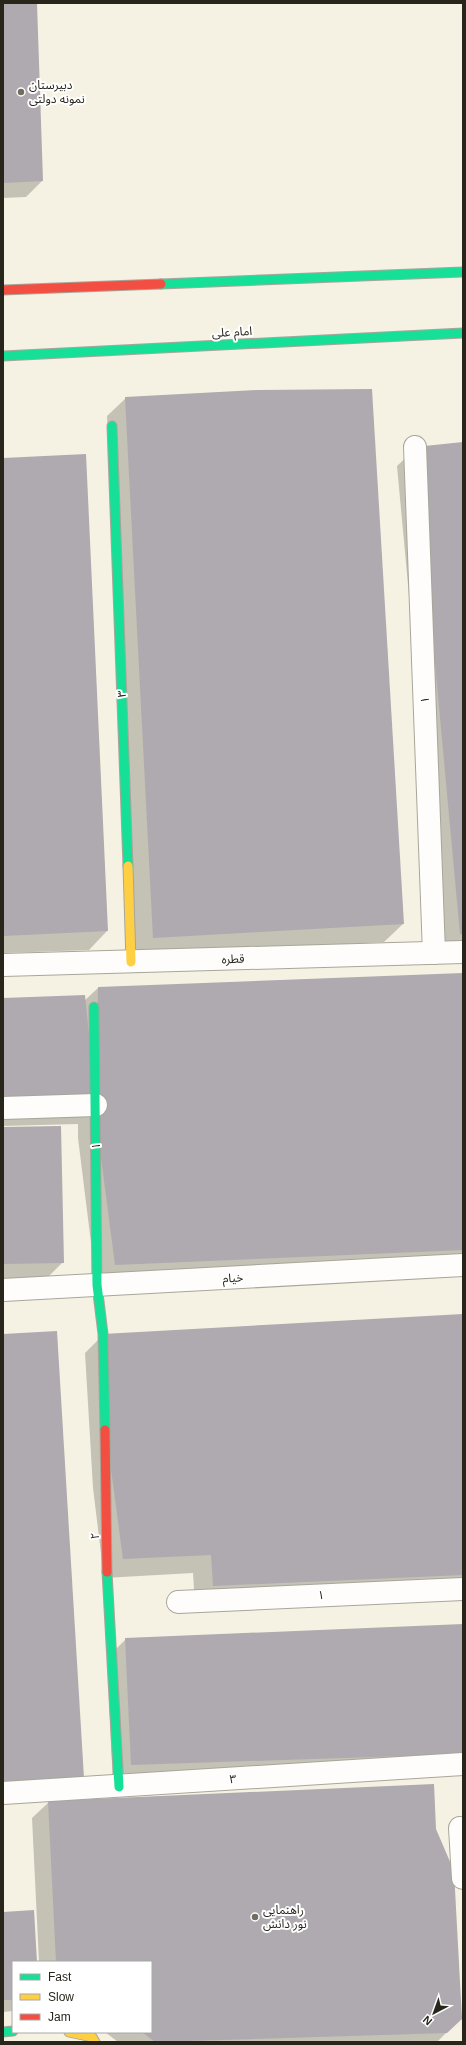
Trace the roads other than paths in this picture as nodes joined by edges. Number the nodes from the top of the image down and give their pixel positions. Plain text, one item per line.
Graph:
1 (462, 271) edge
2 (3, 290) edge
3 (463, 333) edge
4 (3, 356) edge
5 (112, 426) dead end
6 (415, 447) dead end
7 (463, 952) edge
8 (434, 953) junction
9 (131, 962) junction
10 (3, 965) edge
11 (94, 1007) dead end
12 (96, 1105) junction
13 (3, 1108) edge
14 (463, 1265) edge
15 (97, 1285) junction
16 (3, 1290) edge
17 (463, 1589) edge
18 (178, 1602) dead end
19 (463, 1764) edge
20 (119, 1787) junction
21 (3, 1793) edge
22 (460, 1828) dead end
23 (463, 1878) edge
24 (72, 2033) edge
25 (93, 2039) edge
26 (104, 2042) edge

1 - 2 street
3 - 4 street, امام علی
5 - 9 street, ۳
6 - 8 street, ۱
7 - 8 street, قطره
8 - 9 street, قطره
9 - 10 street, قطره
11 - 12 street, ۱
12 - 13 street
12 - 15 street, ۱
14 - 15 street, خیام
15 - 16 street, خیام
15 - 20 street, ۲
17 - 18 street, ۱
19 - 20 street, ۳
20 - 21 street, ۳
22 - 23 street
24 - 25 street
25 - 26 street

